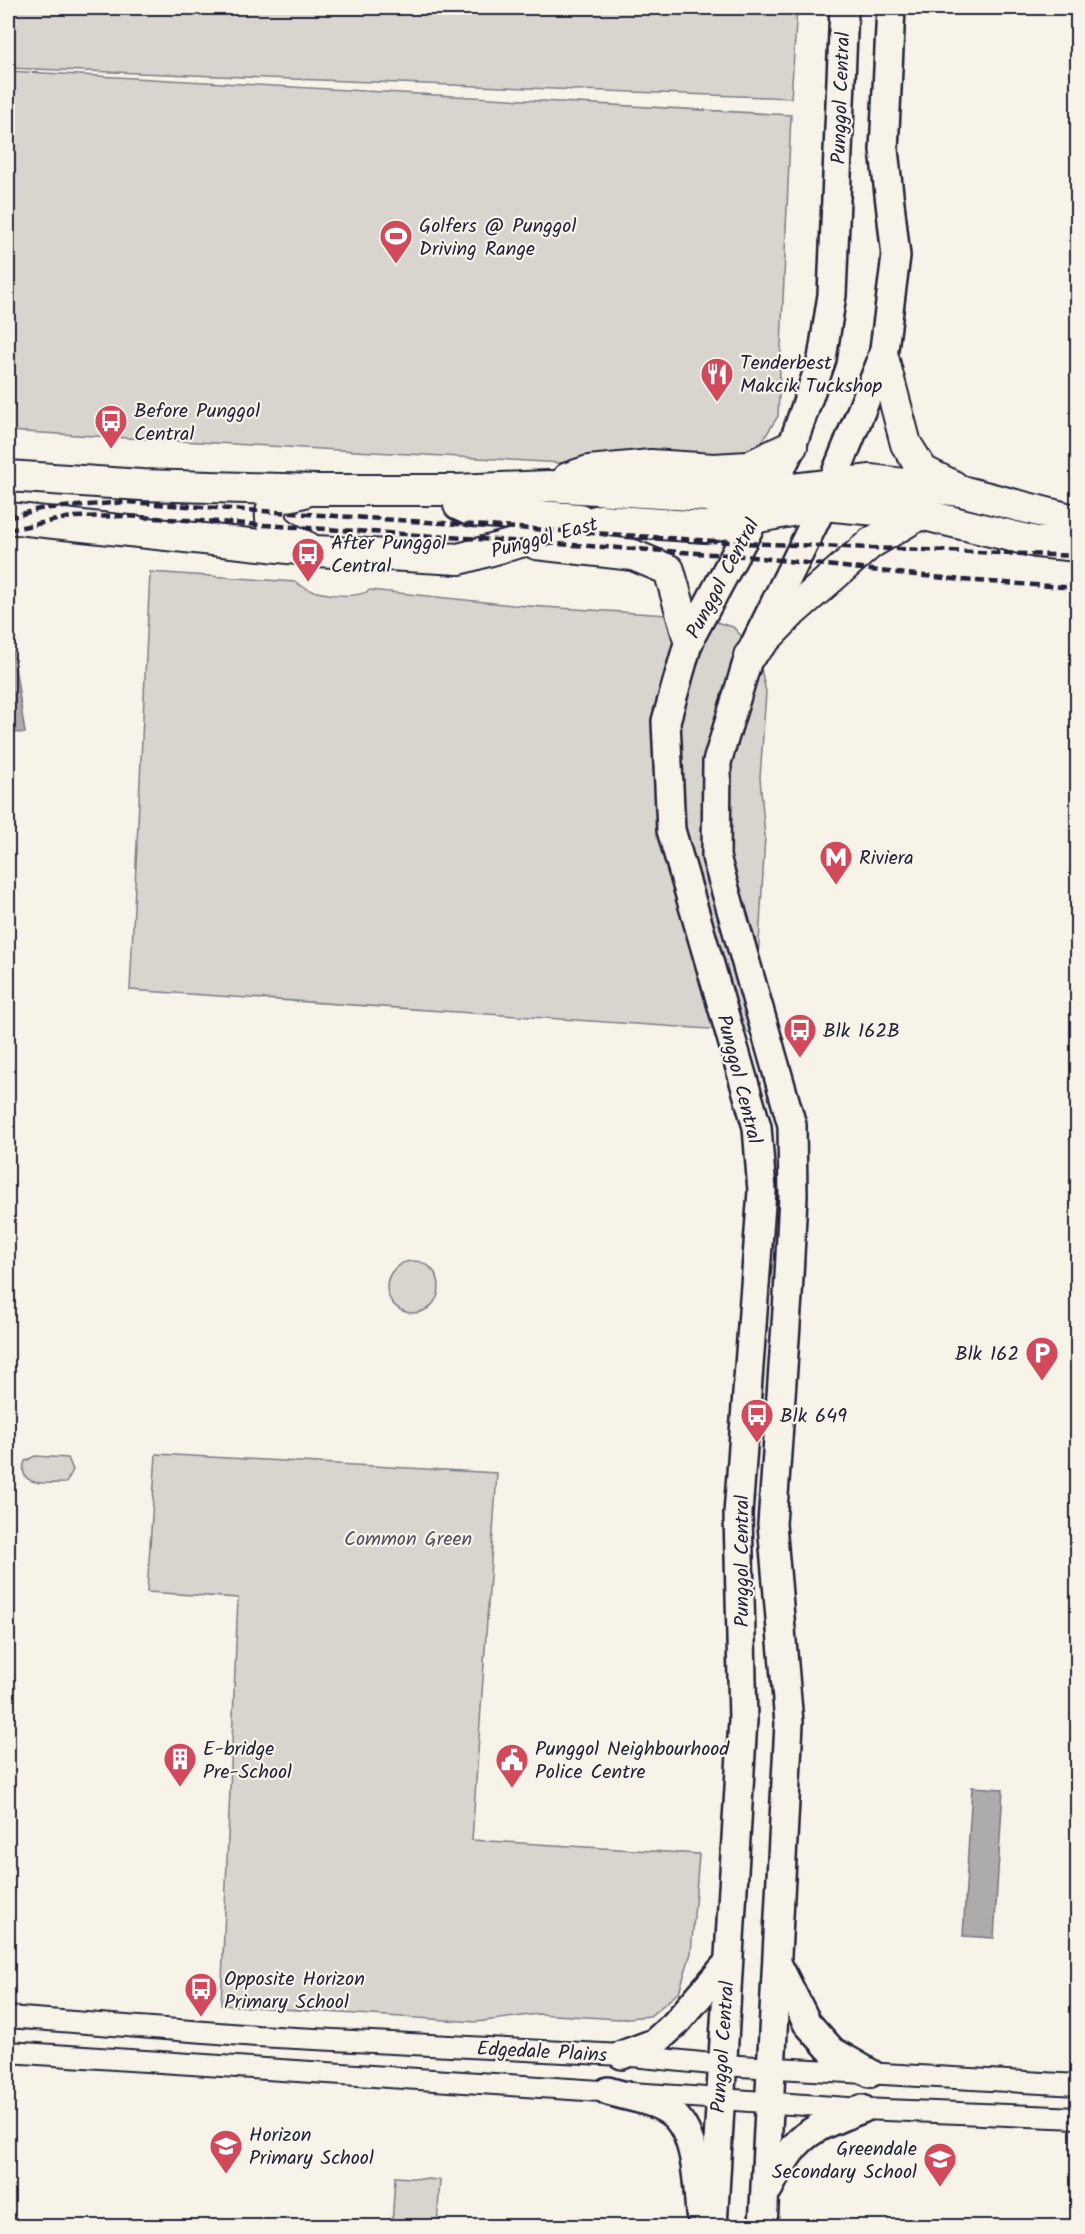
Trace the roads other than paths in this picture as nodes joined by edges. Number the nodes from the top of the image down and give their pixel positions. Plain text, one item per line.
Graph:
1 (844, 8) edge
2 (891, 8) edge
3 (883, 357) junction
4 (792, 446) junction
5 (8, 476) edge
6 (549, 486) junction
7 (317, 490) junction
8 (456, 490) junction
9 (962, 490) junction
10 (767, 492) junction
11 (828, 494) junction
12 (920, 514) junction
13 (8, 518) edge
14 (600, 520) junction
15 (752, 520) junction
16 (1077, 521) edge
17 (521, 542) junction
18 (1077, 546) edge
19 (315, 551) junction
20 (688, 640) junction
21 (749, 656) junction
22 (727, 1964) junction
23 (777, 1964) junction
24 (8, 2016) edge
25 (8, 2052) edge
26 (622, 2055) junction
27 (722, 2064) junction
28 (770, 2068) junction
29 (870, 2073) junction
30 (1077, 2085) edge
31 (608, 2091) junction
32 (718, 2098) junction
33 (770, 2104) junction
34 (862, 2109) junction
35 (1077, 2118) edge
36 (765, 2196) junction
37 (701, 2226) edge
38 (713, 2226) edge
39 (763, 2226) edge

1 - 4 main road, Punggol Central
2 - 3 main road, Punggol Central
3 - 9 main road
3 - 11 main road, Punggol Central
4 - 6 main road
4 - 10 main road, Punggol Central
5 - 7 main road, Punggol East
6 - 8 main road, Punggol East
6 - 10 main road, Punggol East
7 - 8 main road, Punggol East
7 - 19 main road
8 - 14 main road
9 - 11 main road, Punggol East
9 - 16 main road, Punggol East
10 - 11 main road, Punggol East
10 - 15 main road, Punggol Central
11 - 12 main road, Punggol East
11 - 15 main road, Punggol East
11 - 21 main road, Punggol Central
12 - 18 main road, Punggol East
12 - 21 main road
13 - 19 main road, Punggol East
14 - 15 main road, Punggol East
14 - 17 main road, Punggol East
15 - 20 main road, Punggol Central
17 - 19 main road, Punggol East
17 - 20 main road
20 - 22 main road, Punggol Central
21 - 23 main road, Punggol Central
22 - 26 main road
22 - 27 main road, Punggol Central
23 - 28 main road, Punggol Central
23 - 29 main road
24 - 26 street, Edgedale Plains
25 - 31 street, Edgedale Plains
26 - 27 street, Edgedale Plains
27 - 28 street, Edgedale Plains
27 - 32 main road, Punggol Central
28 - 29 street, Edgedale Plains
28 - 33 main road, Punggol Central
29 - 30 street, Edgedale Plains
31 - 32 street, Edgedale Plains
31 - 37 main road
32 - 33 street, Edgedale Plains
32 - 38 main road, Punggol Central
33 - 34 street, Edgedale Plains
33 - 36 main road, Punggol Central
34 - 35 street, Edgedale Plains
34 - 36 main road
36 - 39 main road, Punggol Central

